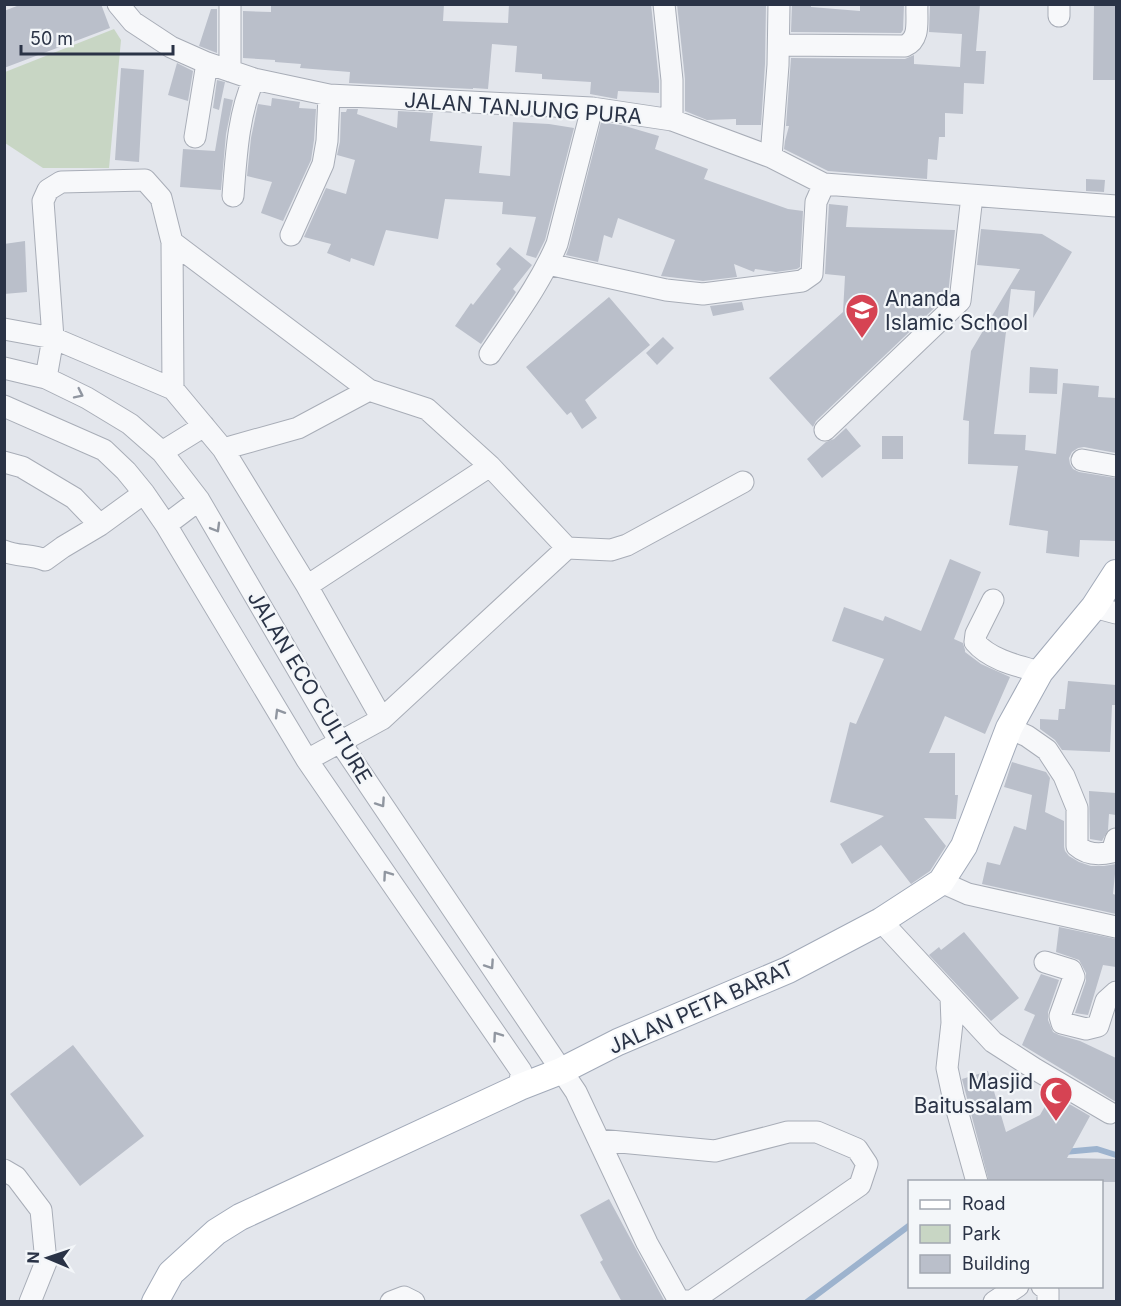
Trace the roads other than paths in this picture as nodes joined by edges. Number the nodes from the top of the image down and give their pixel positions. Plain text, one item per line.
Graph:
1 (118, 4) edge
2 (230, 4) edge
3 (664, 4) edge
4 (779, 4) edge
5 (917, 4) edge
6 (779, 45) junction
7 (207, 63) junction
8 (230, 71) junction
9 (254, 79) junction
10 (329, 95) junction
11 (592, 108) junction
12 (672, 120) junction
13 (195, 137) dead end
14 (771, 158) junction
15 (824, 184) junction
16 (233, 196) dead end
17 (972, 196) junction
18 (1116, 206) edge
19 (291, 235) dead end
20 (172, 242) junction
21 (548, 264) junction
22 (4, 328) edge
23 (53, 338) junction
24 (490, 354) dead end
25 (4, 369) edge
26 (46, 378) junction
27 (173, 389) junction
28 (369, 390) junction
29 (4, 406) edge
30 (204, 426) junction
31 (825, 430) dead end
32 (223, 448) junction
33 (162, 452) junction
34 (1082, 460) dead end
35 (4, 462) edge
36 (490, 466) junction
37 (1116, 466) edge
38 (743, 482) dead end
39 (144, 493) junction
40 (199, 500) junction
41 (100, 525) junction
42 (166, 525) junction
43 (567, 548) junction
44 (4, 551) edge
45 (1116, 573) edge
46 (307, 586) junction
47 (993, 600) dead end
48 (1105, 610) edge
49 (1040, 672) junction
50 (382, 719) junction
51 (1009, 728) junction
52 (340, 742) junction
53 (307, 760) junction
54 (1116, 838) edge
55 (941, 882) junction
56 (881, 921) junction
57 (1116, 927) edge
58 (1045, 962) dead end
59 (1116, 992) edge
60 (951, 997) junction
61 (561, 1071) junction
62 (520, 1087) junction
63 (1110, 1113) dead end
64 (599, 1140) junction
65 (4, 1170) edge
66 (977, 1180) edge
67 (1016, 1288) edge
68 (1044, 1288) edge
69 (30, 1302) edge
70 (155, 1302) edge
71 (391, 1302) edge
72 (414, 1302) edge
73 (994, 1302) edge
74 (1048, 1302) edge

1 - 7 street, JALAN TANJUNG PURA
2 - 8 street
3 - 12 street
4 - 6 street
5 - 6 street
6 - 14 street
7 - 8 street, JALAN TANJUNG PURA
7 - 13 street
8 - 9 street, JALAN TANJUNG PURA
9 - 10 street, JALAN TANJUNG PURA
9 - 16 street
10 - 11 street, JALAN TANJUNG PURA
10 - 19 street
11 - 12 street, JALAN TANJUNG PURA
11 - 21 street
12 - 14 street, JALAN TANJUNG PURA
14 - 15 street, JALAN TANJUNG PURA
15 - 17 street, JALAN TANJUNG PURA
15 - 21 street
17 - 18 street, JALAN TANJUNG PURA
17 - 31 street
20 - 23 street
20 - 27 street
20 - 28 street
21 - 24 street
22 - 23 street
23 - 26 street
23 - 27 street
25 - 26 street, JALAN ECO CULTURE
26 -> 33 street, JALAN ECO CULTURE
27 - 30 street
28 - 32 street
28 - 36 street
29 - 39 street, JALAN ECO CULTURE
30 - 32 street
30 - 33 street
32 - 46 street
33 - 40 street, JALAN ECO CULTURE
34 - 37 street
35 - 41 street
36 - 43 street
36 - 46 street
38 - 43 street
39 - 41 street
39 - 42 street, JALAN ECO CULTURE
40 - 42 street
40 -> 52 street, JALAN ECO CULTURE
41 - 44 street
53 -> 42 street, JALAN ECO CULTURE
43 - 50 street
45 - 48 main road, JALAN PETA BARAT
46 - 50 street
47 - 49 street
48 - 49 main road, JALAN PETA BARAT
49 - 51 main road, JALAN PETA BARAT
50 - 52 street
51 - 54 street
51 - 55 main road, JALAN PETA BARAT
52 - 53 street
52 -> 61 street, JALAN ECO CULTURE
62 -> 53 street, JALAN ECO CULTURE
55 - 56 main road, JALAN PETA BARAT
55 - 57 street
56 - 60 street
56 - 61 main road, JALAN PETA BARAT
58 - 59 street
60 - 63 street
60 - 66 street
61 - 62 main road, JALAN PETA BARAT
61 - 64 street, JALAN ECO CULTURE
62 - 70 main road, JALAN PETA BARAT
64 - 64 street, JALAN ECO CULTURE
65 - 69 street
67 - 73 street
68 - 74 street
71 - 72 street

